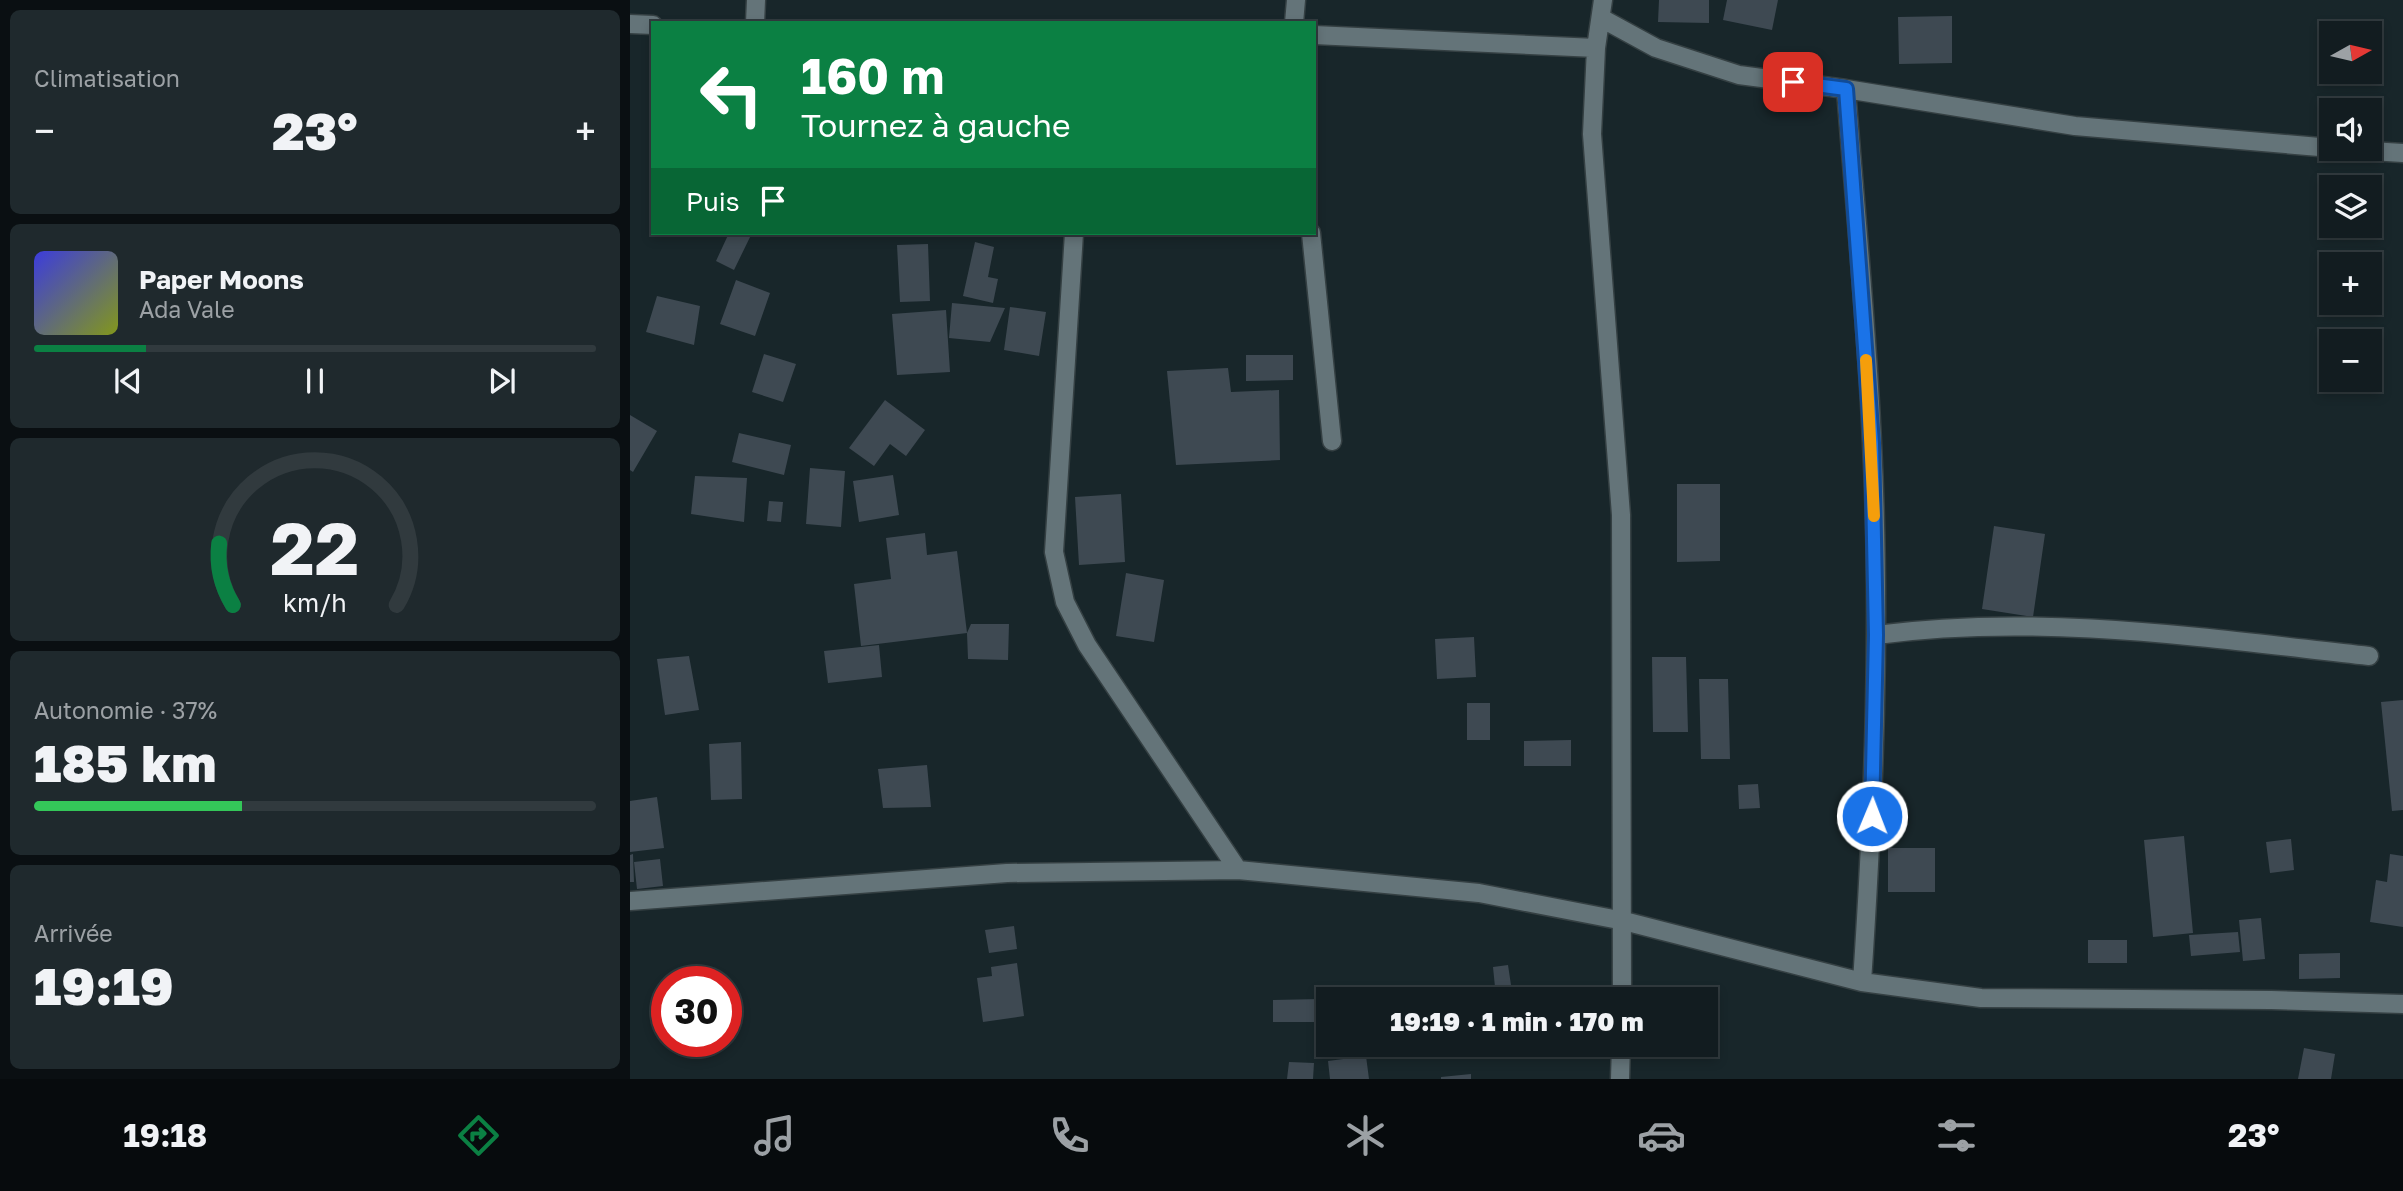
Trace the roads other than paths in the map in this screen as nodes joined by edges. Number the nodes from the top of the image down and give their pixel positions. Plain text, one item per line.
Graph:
1 (756, 0) edge
2 (1296, 0) edge
3 (1602, 9) edge
4 (755, 21) edge
5 (1294, 21) edge
6 (630, 24) edge
7 (651, 25) edge
8 (1316, 35) edge
9 (1596, 48) junction
10 (1846, 89) junction
11 (2319, 147) edge
12 (2382, 152) edge
13 (2403, 153) edge
14 (1074, 235) edge
15 (1311, 235) edge
16 (1332, 441) dead end
17 (1876, 635) junction
18 (2369, 656) dead end
19 (1238, 870) junction
20 (630, 901) edge
21 (1624, 921) junction
22 (1862, 982) junction
23 (1622, 987) edge
24 (2403, 1004) edge
25 (1621, 1057) edge
26 (1620, 1079) edge

1 - 4 street
2 - 5 street
3 - 9 street
3 - 10 street
6 - 7 street
8 - 9 street
9 - 21 street
10 - 11 street
10 - 17 street
12 - 13 street
14 - 19 street
15 - 16 street
17 - 18 street
17 - 22 street
19 - 20 street
19 - 21 street
21 - 22 street
21 - 23 street
22 - 24 street
25 - 26 street

